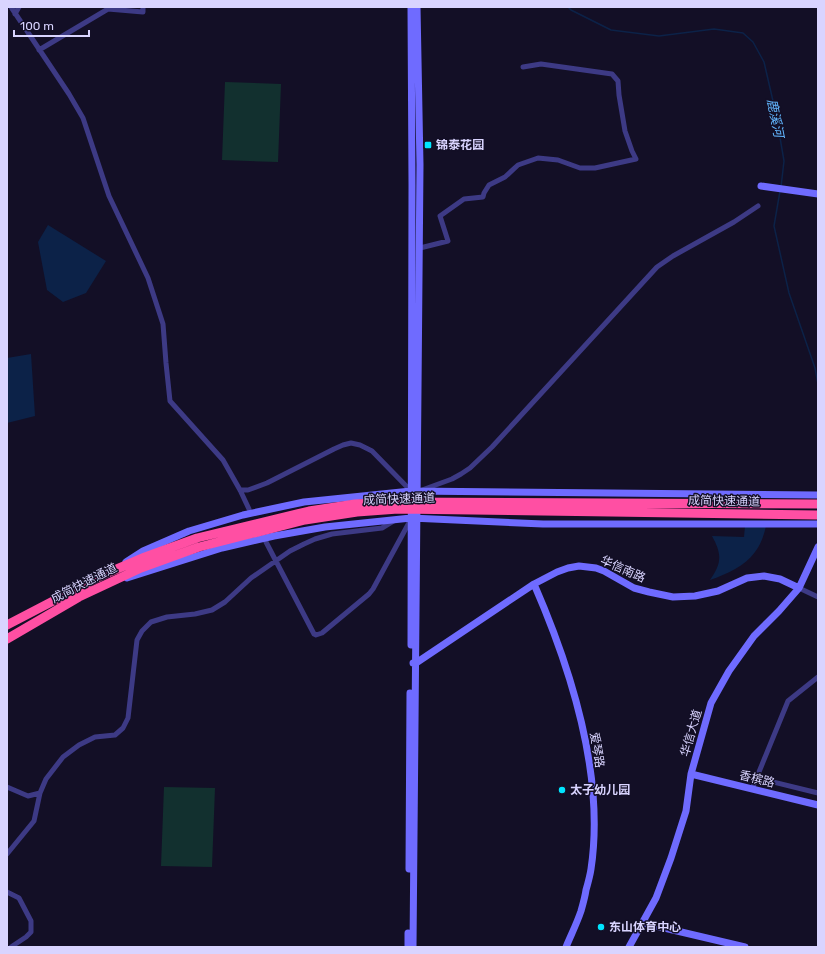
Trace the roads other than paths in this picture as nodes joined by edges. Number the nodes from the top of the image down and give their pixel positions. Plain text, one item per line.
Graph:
1 (11, 7) edge
2 (19, 7) edge
3 (143, 7) edge
4 (411, 7) edge
5 (417, 7) edge
6 (15, 14) junction
7 (39, 50) junction
8 (523, 67) dead end
9 (761, 186) dead end
10 (818, 194) edge
11 (758, 206) dead end
12 (420, 248) junction
13 (240, 490) junction
14 (414, 491) junction
15 (818, 495) edge
16 (818, 504) edge
17 (249, 509) dead end
18 (818, 515) edge
19 (414, 518) junction
20 (396, 520) junction
21 (818, 524) edge
22 (266, 542) dead end
23 (198, 543) junction
24 (818, 548) edge
25 (276, 560) junction
26 (105, 574) junction
27 (534, 584) junction
28 (800, 588) junction
29 (96, 589) junction
30 (77, 593) junction
31 (818, 596) edge
32 (7, 625) edge
33 (7, 639) edge
34 (413, 663) junction
35 (818, 677) edge
36 (690, 774) junction
37 (757, 778) junction
38 (7, 787) edge
39 (752, 789) junction
40 (40, 793) junction
41 (818, 793) edge
42 (818, 806) edge
43 (7, 854) edge
44 (7, 892) edge
45 (643, 923) junction
46 (11, 947) edge
47 (408, 947) edge
48 (413, 947) edge
49 (566, 947) edge
50 (629, 947) edge
51 (745, 947) edge

1 - 6 street
2 - 6 street
3 - 7 street
4 - 14 street
5 - 12 street
6 - 7 street
7 - 13 street
8 - 12 street
9 - 10 street
11 - 14 street
12 - 14 street
13 - 14 street
13 - 17 street
14 - 15 street
14 - 19 street
14 - 26 street
16 - 23 highway, 成简快速通道
18 - 23 highway, 成简快速通道
19 - 20 street
19 - 21 street
19 - 25 street
19 - 34 street
20 - 25 street
20 - 29 street
22 - 25 street
23 - 26 highway, 成简快速通道
23 - 29 highway, 成简快速通道
24 - 28 street, 华信大道
25 - 40 street
26 - 30 highway, 成简快速通道
27 - 28 street, 华信南路
27 - 34 street, 华信南路
27 - 49 street, 爱琴路
28 - 31 street
28 - 36 street, 华信大道
29 - 30 highway, 成简快速通道
30 - 32 highway, 成简快速通道
30 - 33 highway, 成简快速通道
34 - 47 street
34 - 48 street
35 - 37 street
36 - 39 street, 香槟路
36 - 45 street, 华信大道
37 - 39 street
37 - 41 street
38 - 40 street
39 - 42 street, 香槟路
40 - 43 street
44 - 46 street
45 - 50 street, 华信大道
45 - 51 street

